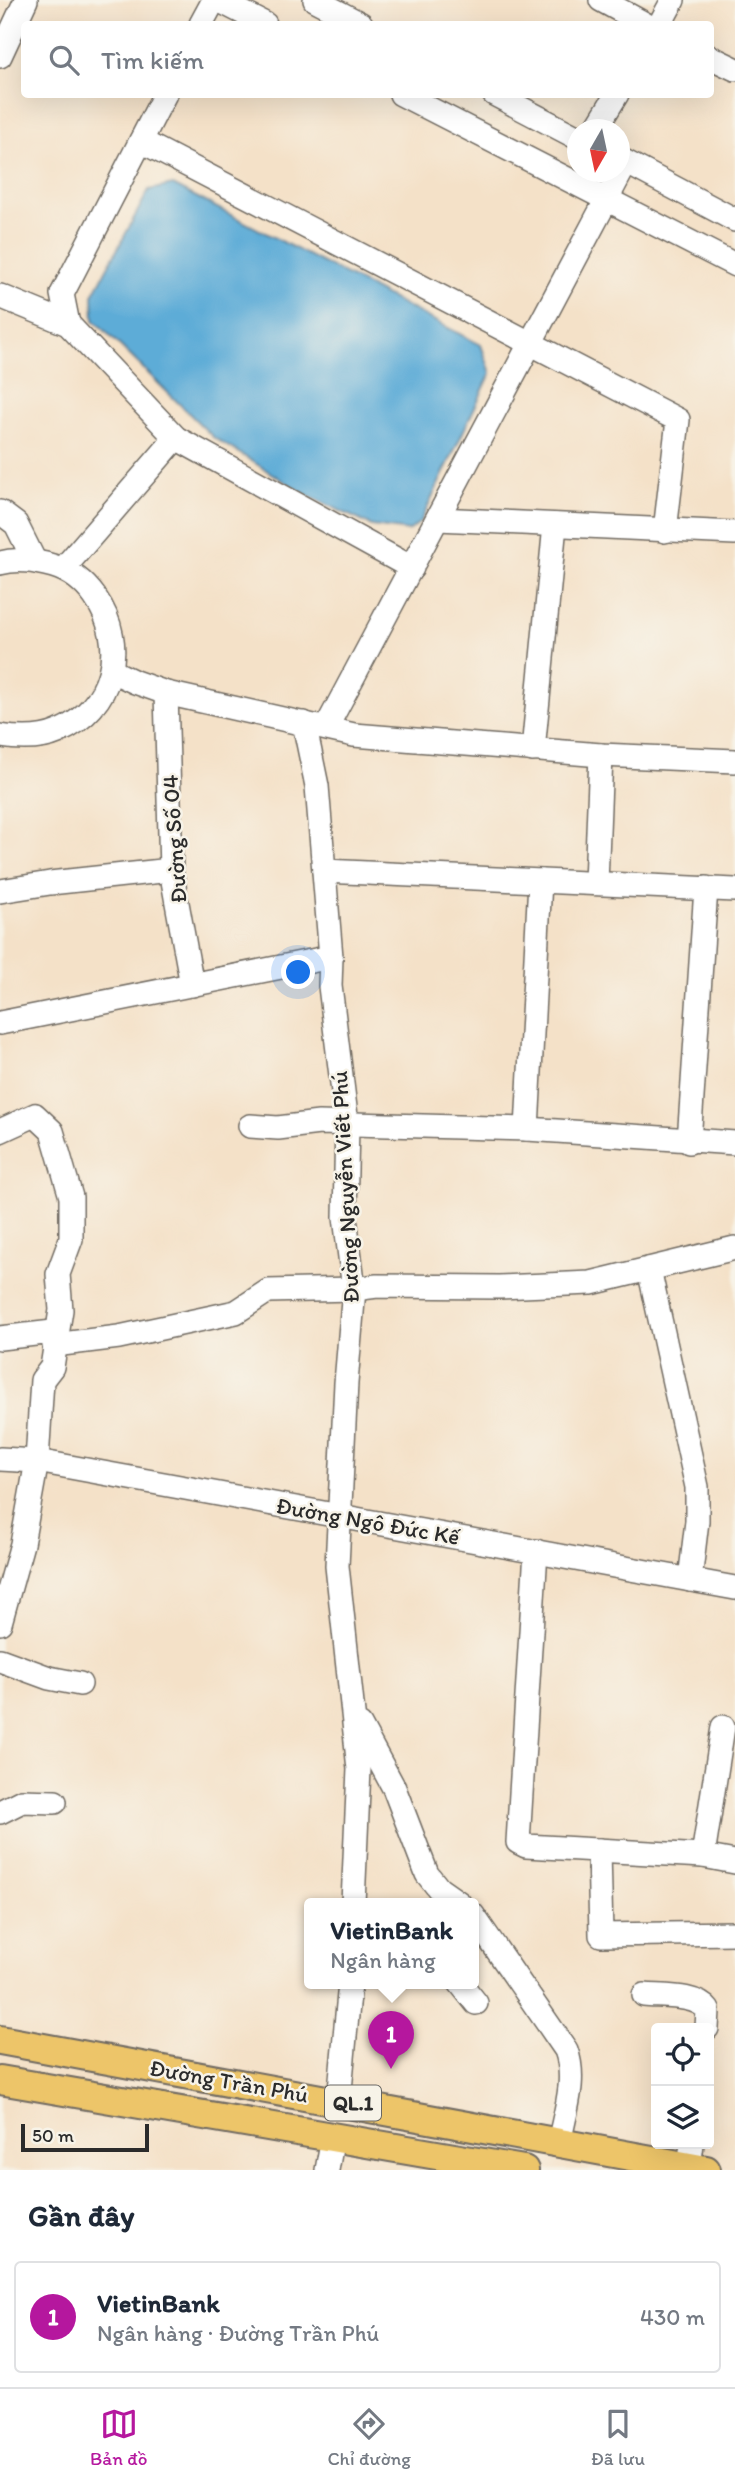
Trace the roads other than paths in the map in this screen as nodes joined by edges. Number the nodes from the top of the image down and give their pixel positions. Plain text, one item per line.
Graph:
1 (26, 0) edge
2 (216, 0) edge
3 (315, 0) edge
4 (601, 0) edge
5 (673, 0) edge
6 (356, 14) edge
7 (203, 21) edge
8 (259, 21) edge
9 (640, 21) edge
10 (662, 21) edge
11 (0, 56) edge
12 (714, 59) edge
13 (735, 69) edge
14 (163, 98) edge
15 (409, 98) edge
16 (502, 98) edge
17 (615, 98) edge
18 (602, 119) edge
19 (567, 132) edge
20 (141, 141) junction
21 (630, 165) edge
22 (615, 182) edge
23 (607, 201) junction
24 (735, 219) edge
25 (735, 265) edge
26 (0, 296) edge
27 (68, 324) junction
28 (531, 344) junction
29 (176, 438) junction
30 (0, 512) edge
31 (438, 519) junction
32 (555, 525) junction
33 (665, 531) junction
34 (735, 533) edge
35 (34, 560) junction
36 (0, 564) edge
37 (412, 568) junction
38 (63, 569) junction
39 (112, 671) junction
40 (166, 692) junction
41 (315, 726) junction
42 (0, 736) edge
43 (29, 739) junction
44 (0, 750) edge
45 (533, 750) junction
46 (601, 755) junction
47 (735, 761) edge
48 (171, 870) junction
49 (324, 871) junction
50 (540, 881) junction
51 (596, 883) junction
52 (706, 888) junction
53 (735, 890) edge
54 (0, 891) edge
55 (331, 957) junction
56 (192, 985) junction
57 (0, 1023) edge
58 (346, 1124) junction
59 (250, 1126) dead end
60 (527, 1129) junction
61 (0, 1130) edge
62 (689, 1142) junction
63 (735, 1143) edge
64 (735, 1248) edge
65 (649, 1269) junction
66 (354, 1289) junction
67 (0, 1338) edge
68 (54, 1345) junction
69 (0, 1459) edge
70 (37, 1461) junction
71 (339, 1515) junction
72 (536, 1551) junction
73 (690, 1580) junction
74 (735, 1588) edge
75 (0, 1623) edge
76 (0, 1660) edge
77 (80, 1684) dead end
78 (355, 1716) junction
79 (723, 1727) dead end
80 (55, 1802) dead end
81 (0, 1812) edge
82 (600, 1850) junction
83 (703, 1856) junction
84 (735, 1862) edge
85 (353, 1898) edge
86 (452, 1898) edge
87 (479, 1924) edge
88 (735, 1933) edge
89 (349, 1989) edge
90 (465, 1989) edge
91 (644, 1995) dead end
92 (476, 2003) dead end
93 (707, 2023) edge
94 (0, 2040) edge
95 (0, 2080) edge
96 (339, 2101) junction
97 (333, 2137) junction
98 (559, 2143) junction
99 (696, 2160) edge
100 (327, 2170) edge
101 (524, 2170) edge

1 - 11 street
2 - 7 street
2 - 8 street
3 - 6 street
4 - 9 street
5 - 10 street
12 - 13 street
14 - 20 street
15 - 23 street
16 - 19 street
17 - 18 street
20 - 27 street
20 - 28 street
21 - 24 street
22 - 23 street
23 - 25 street
23 - 28 street
26 - 27 street
27 - 29 street
28 - 31 street
28 - 33 street
29 - 37 street
29 - 38 street
30 - 35 street
31 - 32 street
31 - 37 street
32 - 33 street
32 - 45 street
33 - 34 street
35 - 36 street
35 - 38 street
37 - 41 street
38 - 39 street
39 - 40 street
39 - 43 street
40 - 41 street
40 - 48 street, Đường Số 04
41 - 45 street
41 - 49 street, Đường Nguyễn Viết Phú
42 - 43 street
43 - 44 street
45 - 46 street
46 - 47 street
46 - 51 street
48 - 54 street
48 - 56 street, Đường Số 04
49 - 50 street
49 - 55 street, Đường Nguyễn Viết Phú
50 - 51 street
50 - 60 street
51 - 52 street
52 - 53 street
52 - 62 street
55 - 56 street
55 - 58 street, Đường Nguyễn Viết Phú
56 - 57 street
58 - 59 street
58 - 60 street
58 - 66 street, Đường Nguyễn Viết Phú
60 - 62 street
61 - 68 street
62 - 63 street
64 - 65 street
65 - 66 street
65 - 73 street
66 - 68 street
66 - 71 street, Đường Nguyễn Viết Phú
67 - 68 street
68 - 70 street
69 - 70 street, Đường Ngô Đức Kế
70 - 71 street, Đường Ngô Đức Kế
70 - 75 street
71 - 72 street, Đường Ngô Đức Kế
71 - 78 street, Đường Nguyễn Viết Phú
72 - 73 street, Đường Ngô Đức Kế
72 - 82 street
73 - 74 street, Đường Ngô Đức Kế
76 - 77 street
78 - 85 street, Đường Nguyễn Viết Phú
78 - 86 street
79 - 83 street
80 - 81 street
82 - 83 street
82 - 88 street
83 - 84 street
87 - 98 street
89 - 96 street
90 - 92 street
91 - 93 street
94 - 96 main road, Đường Trần Phú / QL.1
95 - 97 main road, Đường Trần Phú / QL.1
96 - 97 main road
96 - 98 main road, Đường Trần Phú / QL.1
97 - 100 street
97 - 101 main road, Đường Trần Phú / QL.1
98 - 99 main road, Đường Trần Phú / QL.1

